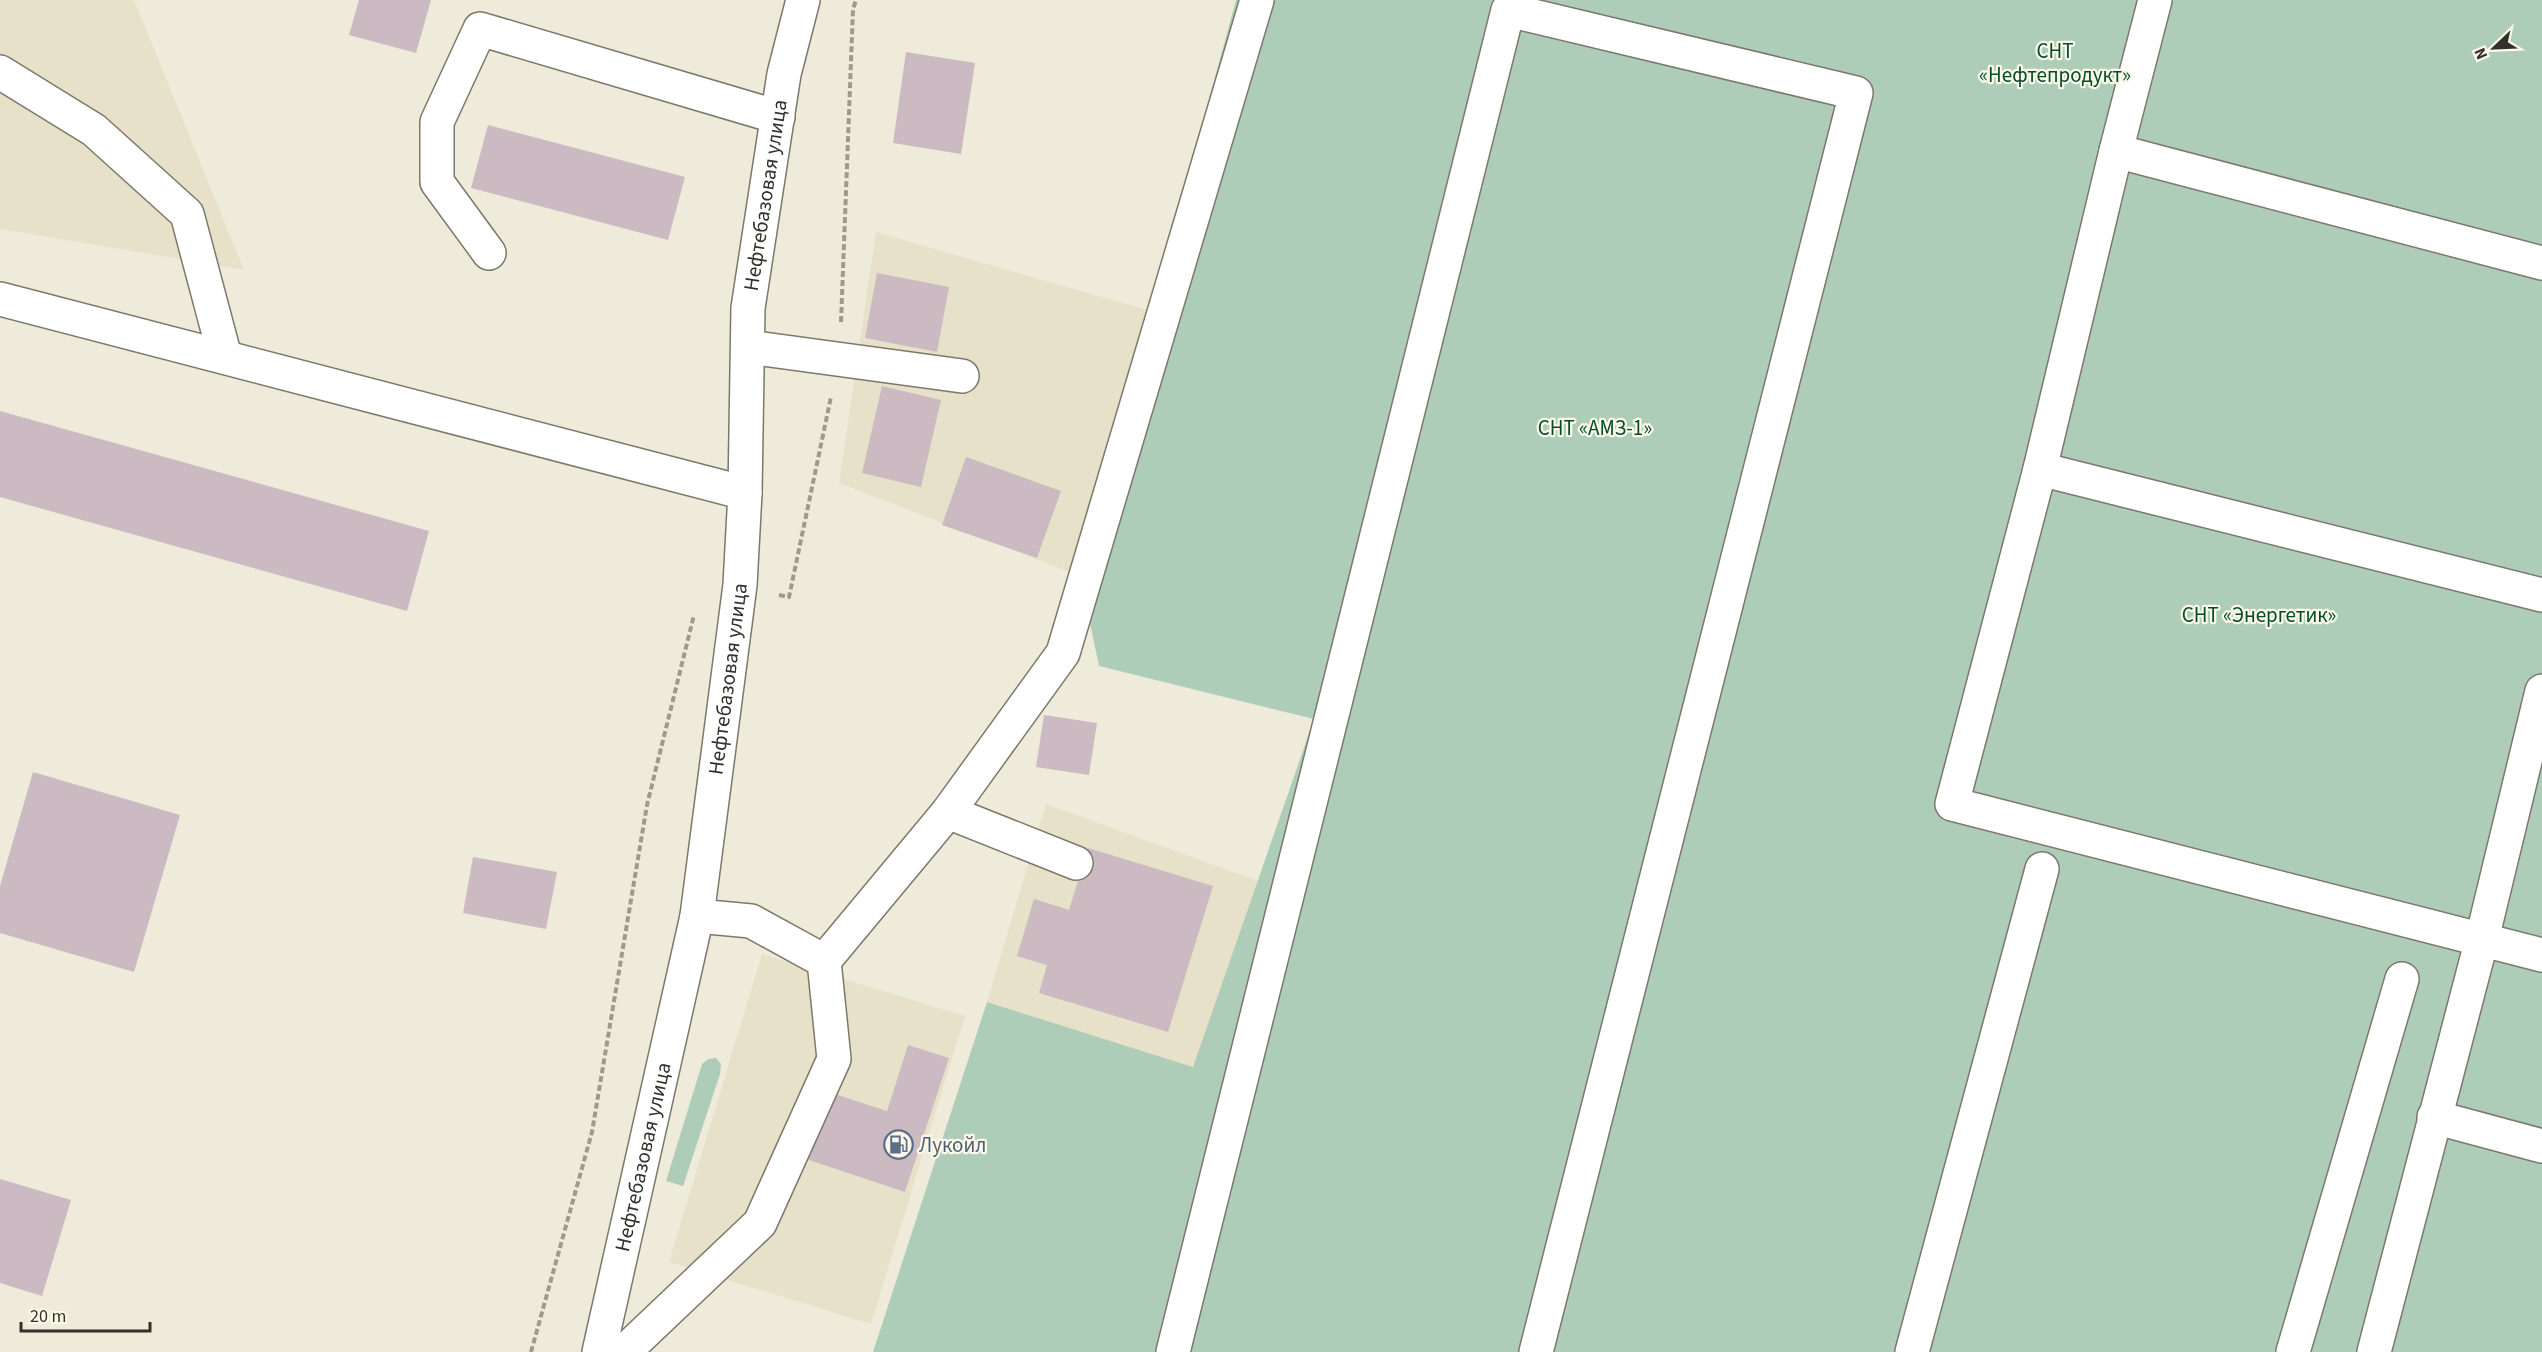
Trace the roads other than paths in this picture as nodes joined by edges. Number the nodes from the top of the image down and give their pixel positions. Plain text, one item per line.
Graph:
1 (803, 0) edge
2 (1257, 0) edge
3 (2155, 0) edge
4 (0, 72) edge
5 (778, 117) junction
6 (2115, 151) junction
7 (489, 253) dead end
8 (2542, 263) edge
9 (0, 298) edge
10 (748, 347) junction
11 (225, 357) junction
12 (962, 376) dead end
13 (2040, 469) junction
14 (745, 493) junction
15 (2542, 595) edge
16 (2542, 691) edge
17 (948, 812) junction
18 (1076, 863) dead end
19 (2042, 868) dead end
20 (697, 916) junction
21 (2482, 939) junction
22 (2542, 955) edge
23 (824, 961) junction
24 (2402, 979) dead end
25 (2434, 1117) junction
26 (2542, 1146) edge
27 (599, 1352) edge
28 (624, 1352) edge
29 (1173, 1352) edge
30 (1536, 1352) edge
31 (1912, 1352) edge
32 (2293, 1352) edge
33 (2374, 1352) edge

1 - 5 street, Нефтебазовая улица
2 - 17 street
3 - 6 street
4 - 11 street
5 - 7 street
5 - 10 street, Нефтебазовая улица
6 - 8 street
6 - 13 street
9 - 11 street
10 - 12 street
10 - 14 street, Нефтебазовая улица
11 - 14 street
13 - 15 street
13 - 21 street
14 - 20 street, Нефтебазовая улица
16 - 21 street
17 - 18 street
17 - 23 street
19 - 31 street
20 - 23 street
20 - 27 street, Нефтебазовая улица
21 - 22 street
21 - 25 street
23 - 28 street
24 - 32 street
25 - 26 street
25 - 33 street
29 - 30 street

